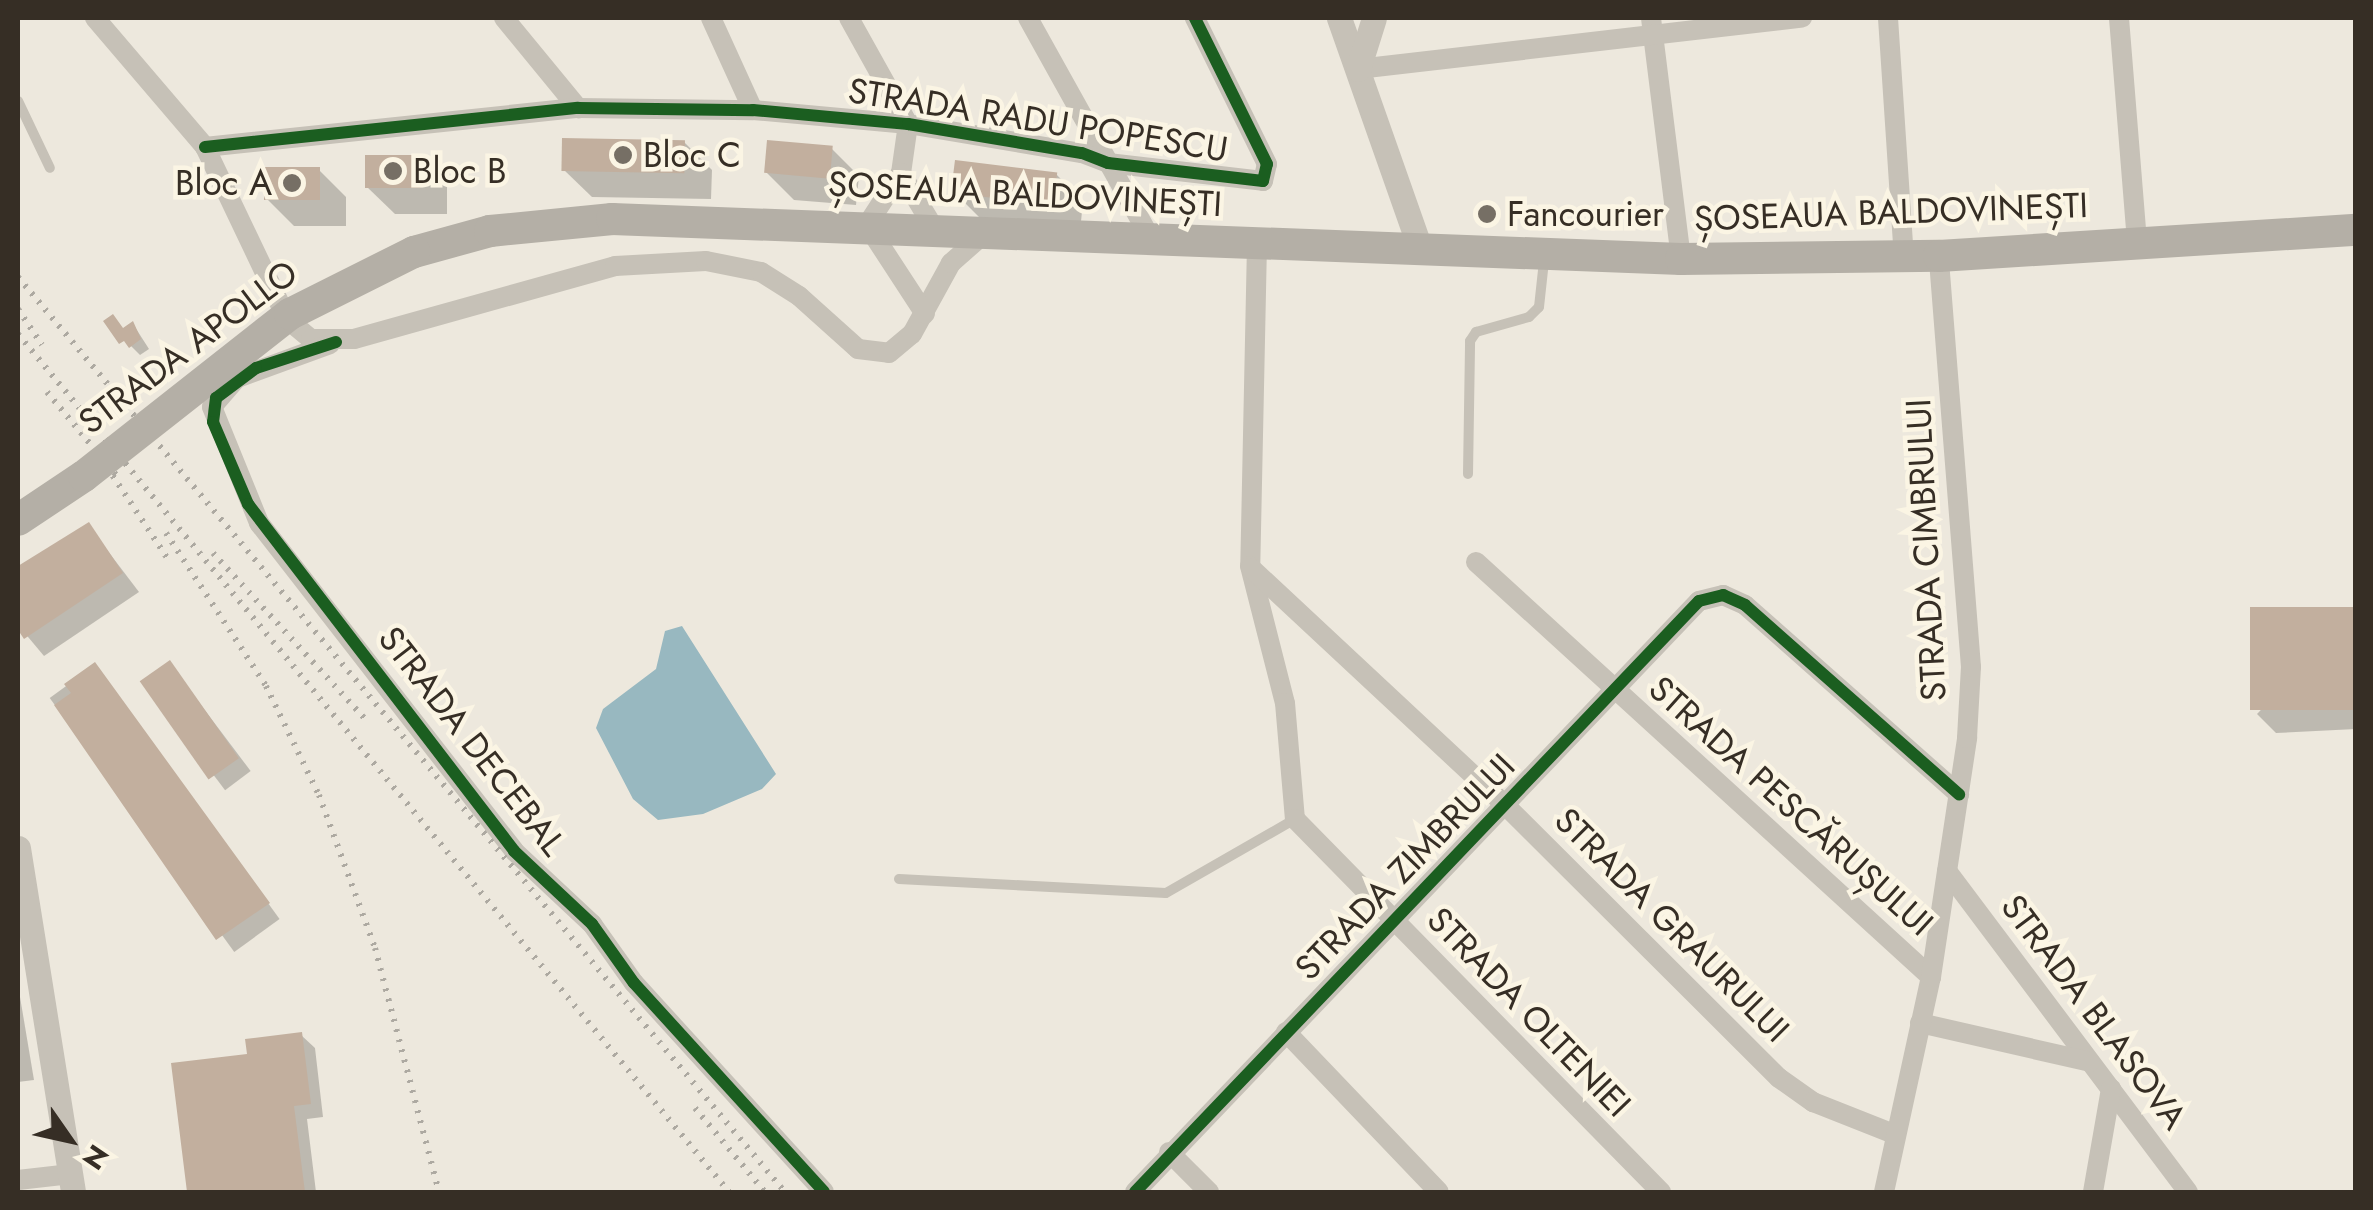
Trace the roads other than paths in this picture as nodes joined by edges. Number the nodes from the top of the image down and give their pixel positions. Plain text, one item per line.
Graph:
1 (96, 18) edge
2 (504, 18) edge
3 (710, 18) edge
4 (849, 18) edge
5 (1028, 18) edge
6 (1195, 18) edge
7 (1339, 18) edge
8 (1374, 18) edge
9 (1802, 18) edge
10 (1888, 18) edge
11 (2120, 18) edge
12 (1652, 27) edge
13 (1358, 69) junction
14 (18, 101) edge
15 (578, 108) junction
16 (753, 110) junction
17 (908, 124) junction
18 (205, 146) junction
19 (1108, 163) junction
20 (50, 168) dead end
21 (901, 173) junction
22 (866, 225) junction
23 (934, 230) junction
24 (2356, 230) edge
25 (985, 232) junction
26 (1152, 241) junction
27 (2137, 242) junction
28 (1257, 244) junction
29 (1421, 251) junction
30 (414, 252) joint
31 (1545, 255) junction
32 (1939, 256) junction
33 (1904, 258) junction
34 (1680, 259) junction
35 (924, 314) junction
36 (336, 342) junction
37 (1468, 474) dead end
38 (18, 520) edge
39 (1476, 562) dead end
40 (1250, 566) junction
41 (1615, 691) junction
42 (1960, 794) junction
43 (1508, 807) junction
44 (1295, 819) junction
45 (18, 848) edge
46 (1947, 871) junction
47 (899, 879) dead end
48 (1394, 921) junction
49 (1930, 976) junction
50 (1920, 1023) junction
51 (1286, 1032) junction
52 (2090, 1062) junction
53 (2111, 1089) junction
54 (1894, 1134) junction
55 (1169, 1152) junction
56 (18, 1180) edge
57 (72, 1183) edge
58 (824, 1192) edge
59 (1135, 1192) edge
60 (1208, 1192) edge
61 (1439, 1192) edge
62 (1661, 1192) edge
63 (1884, 1192) edge
64 (2093, 1192) edge
65 (2188, 1192) edge

1 - 18 street
2 - 15 street
3 - 16 street
4 - 17 street
5 - 19 street
6 - 19 street, STRADA RADU POPESCU
7 - 13 street
8 - 13 street
9 - 12 street
10 - 33 street
11 - 27 street
12 - 13 street
12 - 34 street
13 - 29 street
14 - 20 lane
15 - 16 street, STRADA RADU POPESCU
15 - 18 street, STRADA RADU POPESCU
16 - 17 street, STRADA RADU POPESCU
17 - 19 street, STRADA RADU POPESCU
17 - 21 street
18 - 36 street
19 - 26 street
21 - 22 street
21 - 23 street
22 - 23 main road, ȘOSEAUA BALDOVINEȘTI
22 - 30 main road, ȘOSEAUA BALDOVINEȘTI
22 - 35 street
23 - 25 main road, ȘOSEAUA BALDOVINEȘTI
24 - 27 main road, ȘOSEAUA BALDOVINEȘTI
25 - 26 main road, ȘOSEAUA BALDOVINEȘTI
25 - 35 street, STRADA DECEBAL
26 - 28 main road, ȘOSEAUA BALDOVINEȘTI
27 - 32 main road, ȘOSEAUA BALDOVINEȘTI
28 - 29 main road, ȘOSEAUA BALDOVINEȘTI
28 - 40 street
29 - 31 main road, ȘOSEAUA BALDOVINEȘTI
30 - 38 main road, STRADA APOLLO, bridge
31 - 34 main road, ȘOSEAUA BALDOVINEȘTI
31 - 37 lane
32 - 33 main road, ȘOSEAUA BALDOVINEȘTI
32 - 42 street, STRADA CIMBRULUI
33 - 34 main road, ȘOSEAUA BALDOVINEȘTI
35 - 36 street, STRADA DECEBAL
36 - 58 street, STRADA DECEBAL
39 - 41 street, STRADA PESCĂRUȘULUI
40 - 43 street, STRADA GRAURULUI
40 - 44 street
41 - 42 street, STRADA ZIMBRULUI
41 - 43 street, STRADA ZIMBRULUI
41 - 49 street, STRADA PESCĂRUȘULUI
42 - 46 street, STRADA CIMBRULUI
43 - 48 street, STRADA ZIMBRULUI
43 - 54 street, STRADA GRAURULUI
44 - 47 lane
44 - 48 street, STRADA OLTENIEI
45 - 57 street
46 - 49 street, STRADA CIMBRULUI
46 - 52 street, STRADA BLASOVA
48 - 51 street, STRADA ZIMBRULUI
48 - 62 street, STRADA OLTENIEI
49 - 50 street, STRADA CIMBRULUI
50 - 52 street
50 - 54 street, STRADA CIMBRULUI
51 - 55 street, STRADA ZIMBRULUI
51 - 61 street
52 - 53 street, STRADA BLASOVA
53 - 64 street
53 - 65 street, STRADA BLASOVA
54 - 63 street, STRADA CIMBRULUI
55 - 59 street, STRADA ZIMBRULUI
55 - 60 street
56 - 57 street

